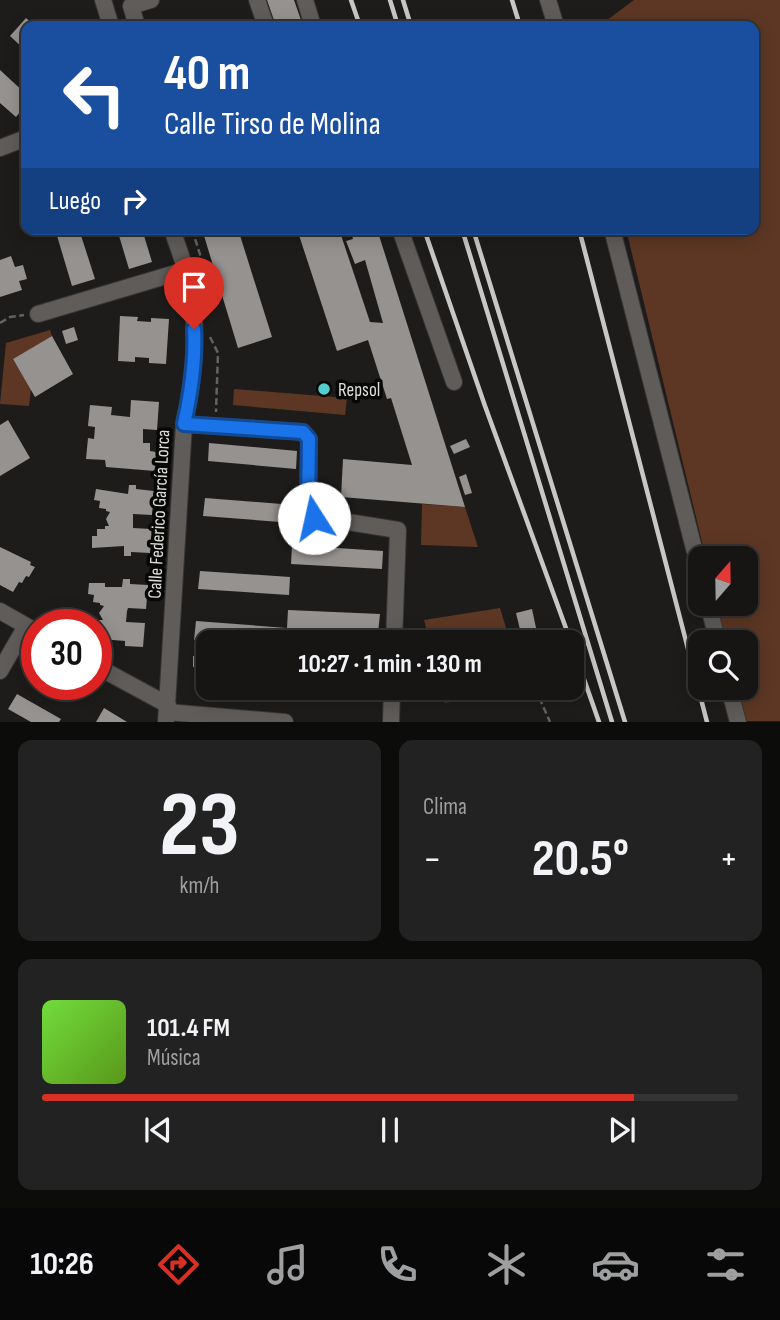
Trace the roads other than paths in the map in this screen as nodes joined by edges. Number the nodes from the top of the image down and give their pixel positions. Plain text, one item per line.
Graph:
1 (150, 0) edge
2 (257, 0) edge
3 (305, 0) edge
4 (548, 0) edge
5 (106, 1) edge
6 (110, 21) edge
7 (136, 21) edge
8 (264, 21) edge
9 (311, 21) edge
10 (554, 21) edge
11 (21, 140) edge
12 (0, 148) edge
13 (174, 235) edge
14 (402, 235) edge
15 (613, 235) edge
16 (186, 270) junction
17 (38, 314) road end
18 (454, 382) dead end
19 (184, 424) junction
20 (693, 546) edge
21 (0, 611) edge
22 (21, 623) edge
23 (394, 630) edge
24 (21, 643) edge
25 (0, 671) edge
26 (112, 677) edge
27 (392, 700) edge
28 (732, 700) edge
29 (167, 713) edge
30 (285, 722) edge
31 (391, 722) edge
32 (738, 722) edge

1 - 7 street
2 - 8 street
3 - 9 street
4 - 10 street
5 - 6 street
11 - 12 street
13 - 16 street, Calle Federico García Lorca
14 - 18 street
15 - 20 street
16 - 17 street
16 - 19 street, Calle Federico García Lorca
19 - 23 street
19 - 29 street, Calle Federico García Lorca
21 - 22 street
24 - 25 street
26 - 29 street
27 - 31 street
28 - 32 street
29 - 30 street

